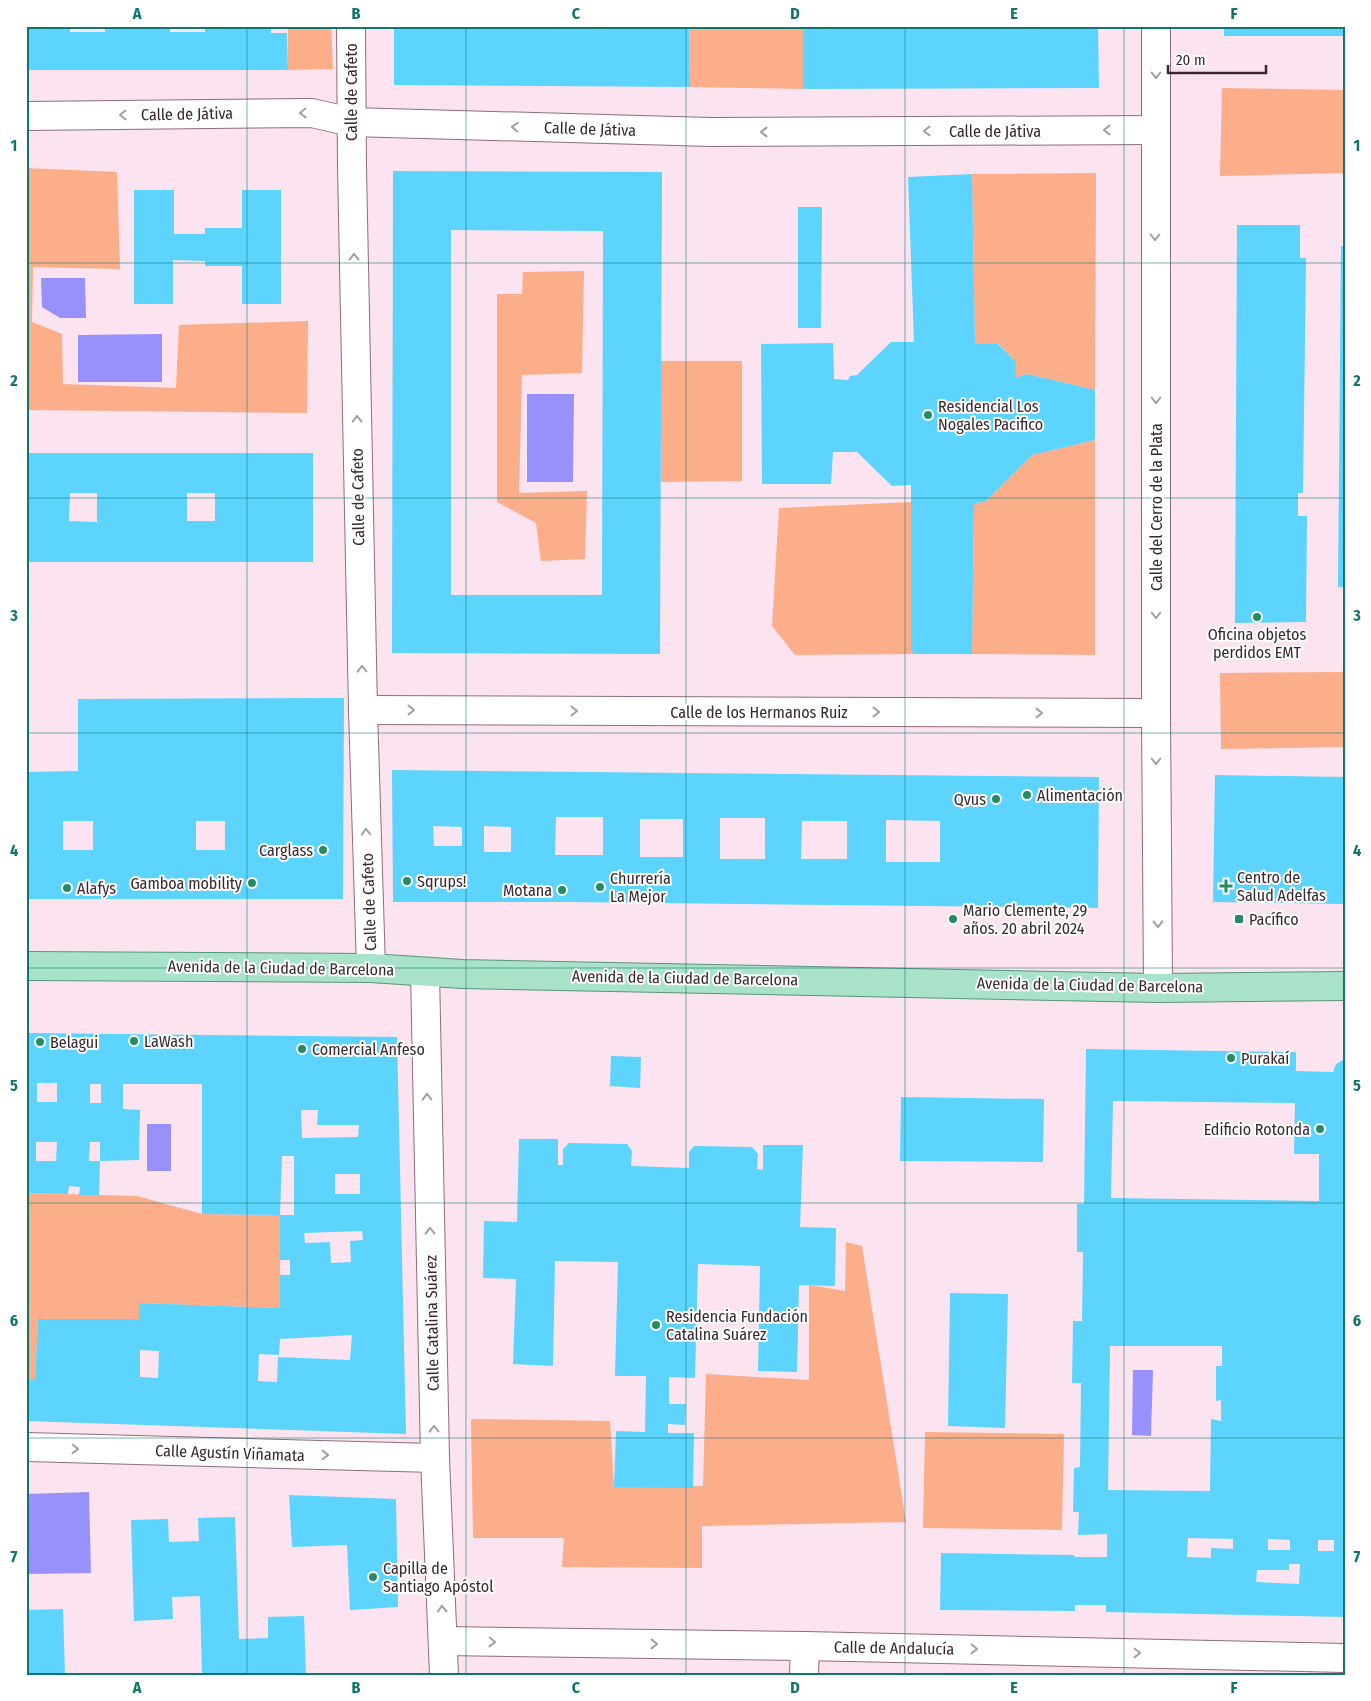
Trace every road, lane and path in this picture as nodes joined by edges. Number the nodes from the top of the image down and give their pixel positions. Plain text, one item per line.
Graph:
1 (351, 26) edge
2 (1156, 26) edge
3 (26, 116) edge
4 (351, 122) junction
5 (1156, 130) junction
6 (363, 710) junction
7 (1156, 713) junction
8 (26, 966) edge
9 (371, 968) junction
10 (425, 972) junction
11 (1345, 986) edge
12 (1158, 988) junction
13 (26, 1447) edge
14 (434, 1458) junction
15 (443, 1641) junction
16 (805, 1646) junction
17 (1345, 1658) edge
18 (1095, 1663) edge
19 (444, 1675) edge
20 (804, 1675) edge

1 - 4 street, Calle de Cafeto
2 -> 5 street, Calle del Cerro de la Plata
4 -> 3 street, Calle de Játiva
5 -> 4 street, Calle de Játiva
6 -> 4 street, Calle de Cafeto
5 -> 7 street, Calle del Cerro de la Plata
6 -> 7 street, Calle de los Hermanos Ruiz
9 -> 6 street, Calle de Cafeto
7 -> 12 street, Calle del Cerro de la Plata
8 - 9 main road, Avenida de la Ciudad de Barcelona
9 - 10 main road, Avenida de la Ciudad de Barcelona
10 - 12 main road, Avenida de la Ciudad de Barcelona
14 -> 10 street, Calle Catalina Suárez
11 - 12 main road, Avenida de la Ciudad de Barcelona
13 -> 14 street, Calle Agustín Viñamata
15 -> 14 street, Calle Catalina Suárez
15 -> 16 street, Calle de Andalucía
15 - 19 street, Calle Catalina Suárez
16 -> 18 street, Calle de Andalucía
16 - 20 street
18 -> 17 street, Calle de Andalucía

